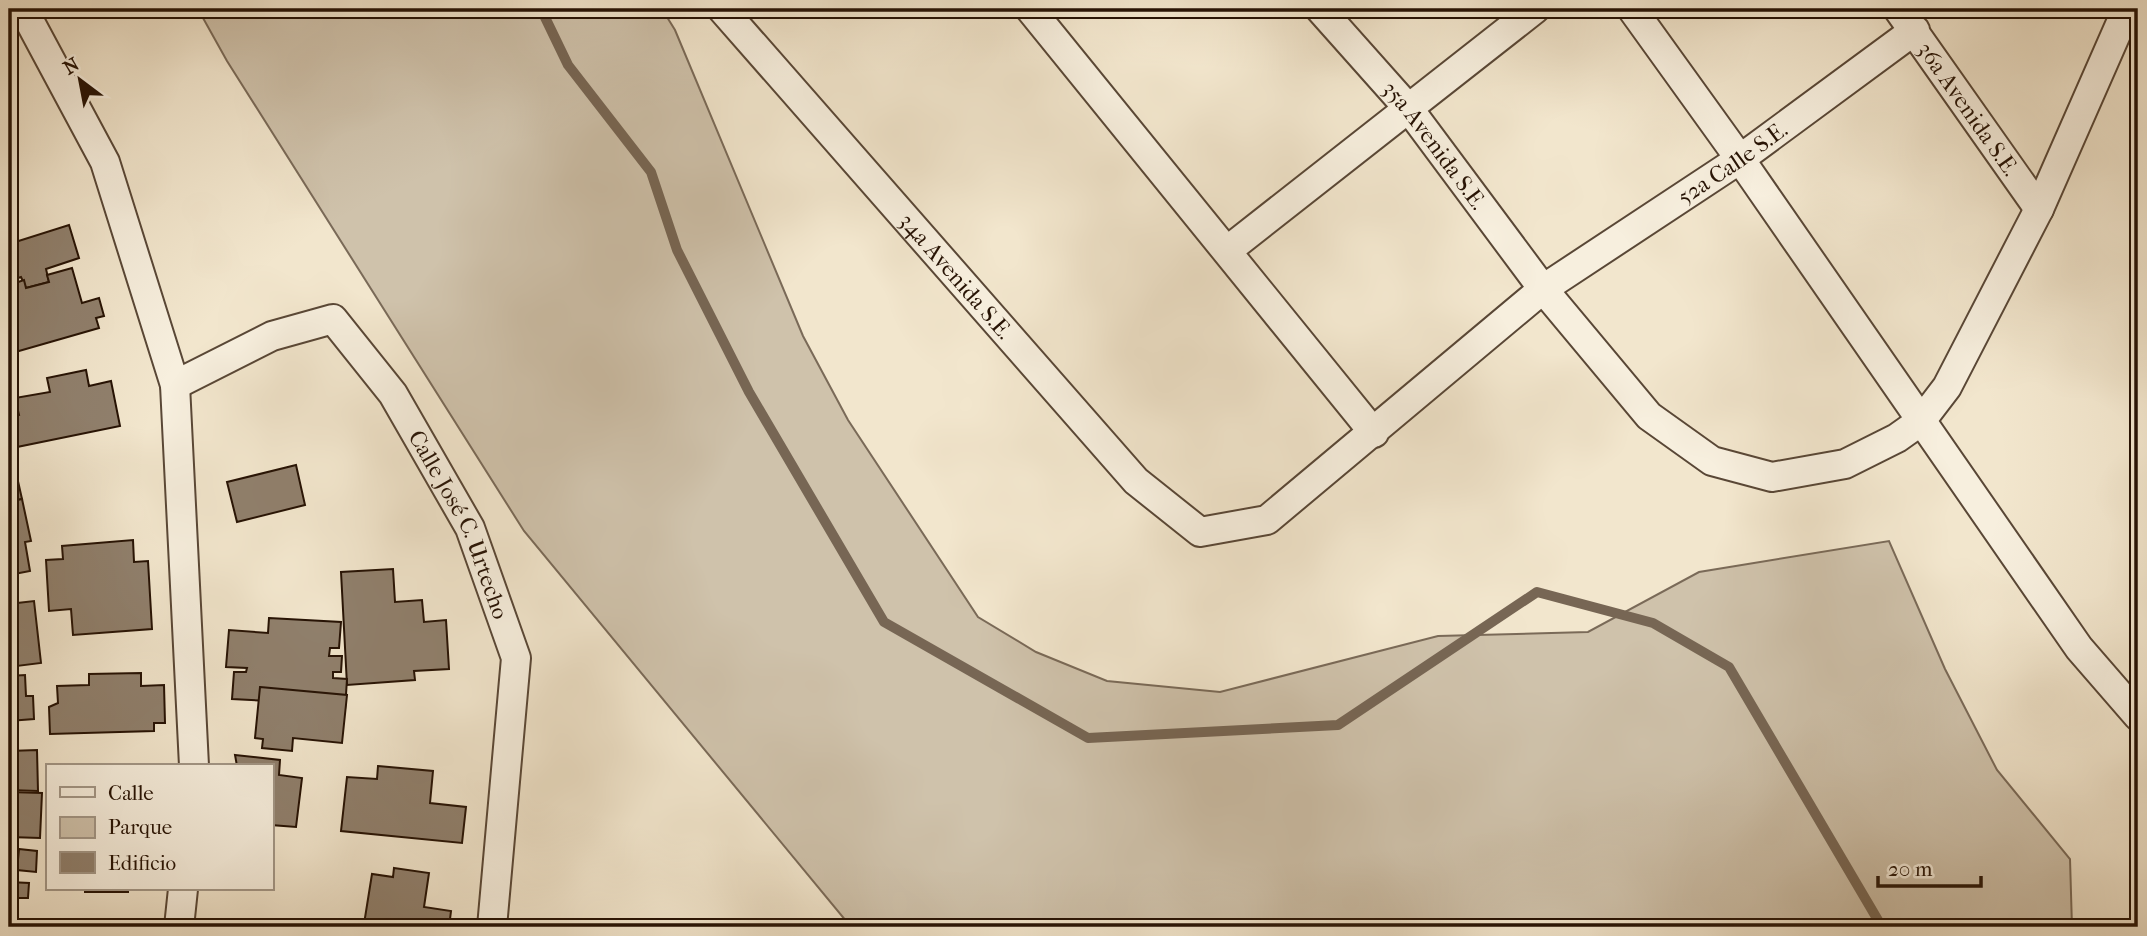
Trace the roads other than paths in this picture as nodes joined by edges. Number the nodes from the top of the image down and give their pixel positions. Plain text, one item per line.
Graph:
1 (23, 9) edge
2 (722, 9) edge
3 (1030, 9) edge
4 (1320, 9) edge
5 (1535, 9) edge
6 (1632, 9) edge
7 (2127, 9) edge
8 (1906, 19) edge
9 (1409, 109) junction
10 (1740, 159) junction
11 (2039, 209) junction
12 (1228, 250) junction
13 (1543, 289) junction
14 (175, 385) junction
15 (1921, 421) junction
16 (1374, 433) junction
17 (1200, 532) joint
18 (2138, 716) edge
19 (194, 764) edge
20 (183, 890) edge
21 (179, 927) edge
22 (492, 927) edge

1 - 14 street
2 - 17 street, 34a Avenida S.E.
3 - 12 street
4 - 9 street, 35a Avenida S.E.
5 - 9 street
6 - 10 street
7 - 11 street, 35a Avenida S.E.
8 - 10 street, 52a Calle S.E.
8 - 11 street, 36a Avenida S.E.
9 - 12 street
9 - 13 street, 35a Avenida S.E.
10 - 13 street, 52a Calle S.E.
10 - 15 street
11 - 15 street, 35a Avenida S.E.
12 - 16 street
13 - 15 street, 35a Avenida S.E.
13 - 16 street, 52a Calle S.E.
14 - 19 street
14 - 22 street, Calle José C. Urtecho
15 - 18 street
16 - 17 street, 52a Calle S.E.
20 - 21 street

